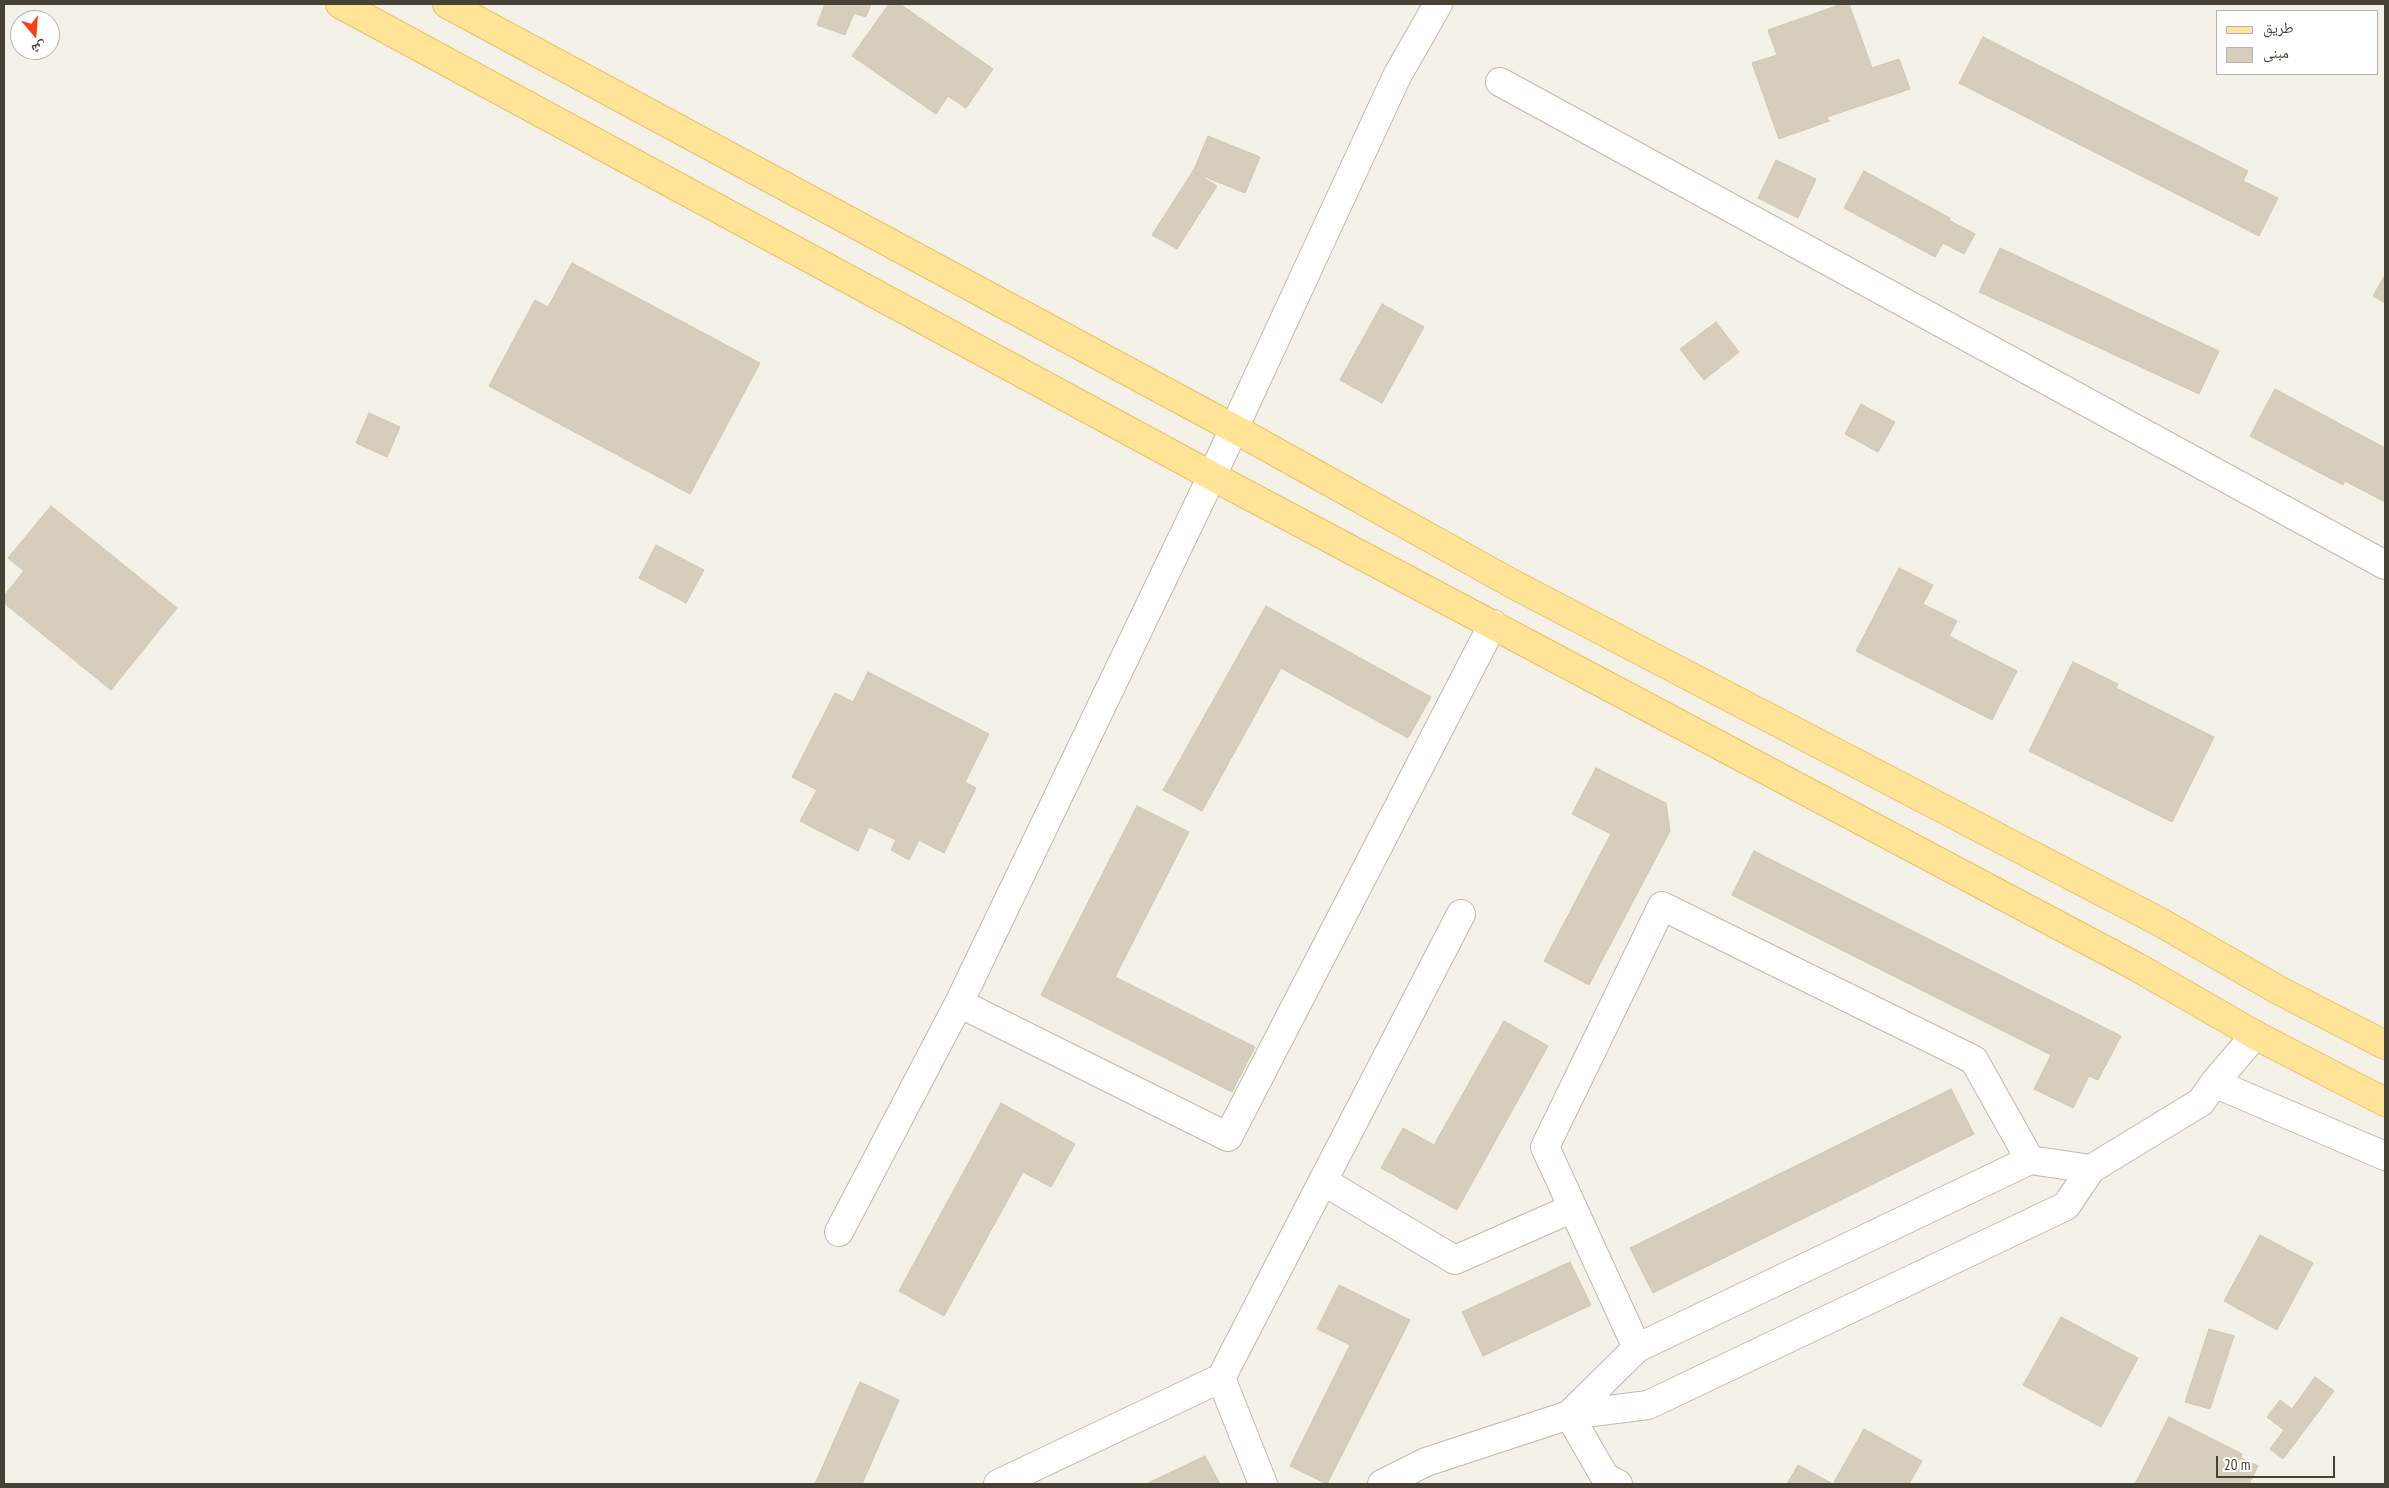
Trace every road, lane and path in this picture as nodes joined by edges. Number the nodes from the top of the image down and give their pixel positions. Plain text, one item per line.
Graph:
1 (340, 4) edge
2 (446, 4) edge
3 (1438, 4) edge
4 (1500, 82) dead end
5 (1233, 428) junction
6 (1212, 476) junction
7 (2385, 565) edge
8 (1492, 624) junction
9 (1461, 914) dead end
10 (959, 1003) junction
11 (2255, 1035) junction
12 (2385, 1045) edge
13 (2214, 1083) junction
14 (2385, 1102) edge
15 (2385, 1156) edge
16 (2030, 1160) junction
17 (2091, 1169) junction
18 (1323, 1182) junction
19 (1573, 1208) junction
20 (839, 1232) dead end
21 (1637, 1348) junction
22 (1221, 1378) junction
23 (1569, 1415) junction
24 (1608, 1482) edge
25 (998, 1484) edge
26 (1263, 1484) edge
27 (1382, 1484) edge

1 - 6 main road
2 - 5 main road
3 - 5 street
4 - 7 street
5 - 6 street
5 - 12 main road
6 - 8 main road
6 - 10 street
8 - 10 street
8 - 11 main road
9 - 18 street
10 - 20 street
11 - 13 street
11 - 14 main road
13 - 15 street
13 - 17 street
16 - 17 street
16 - 19 street
16 - 21 street
17 - 23 street
18 - 19 street
18 - 22 street
19 - 21 street
21 - 23 street
22 - 25 street
22 - 26 street
23 - 24 street
23 - 27 street

